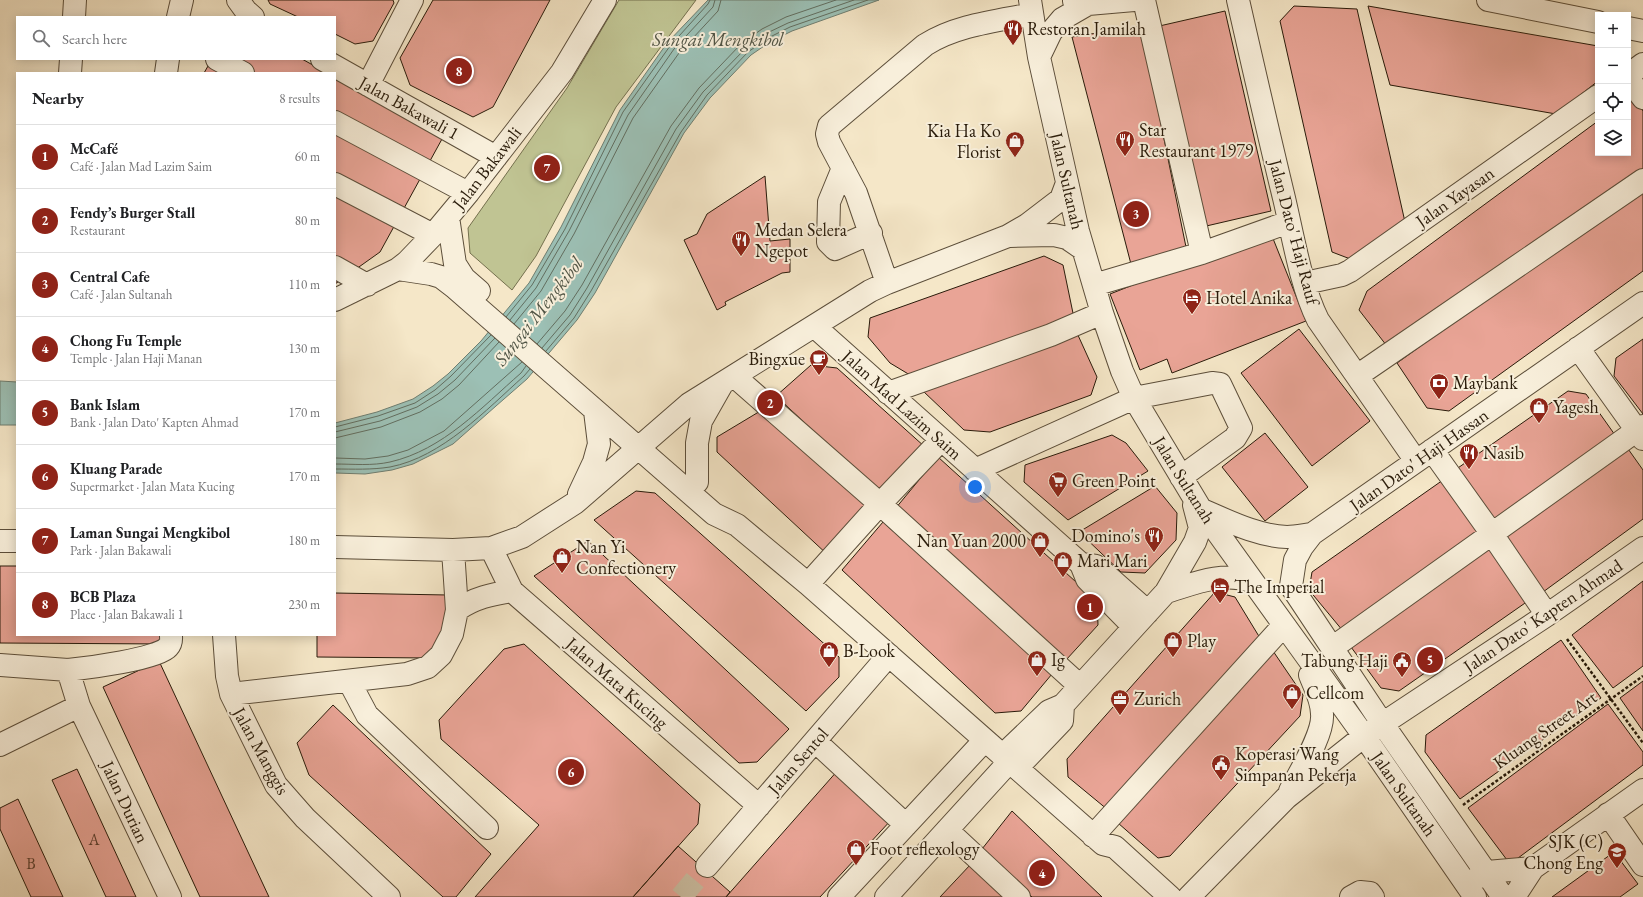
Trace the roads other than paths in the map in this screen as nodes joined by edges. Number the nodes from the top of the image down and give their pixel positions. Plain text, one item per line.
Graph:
1 (75, 0) edge
2 (182, 0) edge
3 (238, 0) edge
4 (412, 0) edge
5 (605, 0) edge
6 (1134, 0) edge
7 (1144, 0) edge
8 (1238, 0) edge
9 (1488, 0) edge
10 (1079, 2) edge
11 (1031, 7) edge
12 (74, 16) edge
13 (178, 16) edge
14 (251, 16) edge
15 (1595, 21) edge
16 (1631, 29) edge
17 (1643, 31) edge
18 (1039, 57) junction
19 (71, 60) edge
20 (168, 60) edge
21 (219, 60) edge
22 (324, 60) edge
23 (1643, 64) edge
24 (70, 72) edge
25 (166, 72) edge
26 (241, 72) edge
27 (1631, 74) edge
28 (1631, 81) edge
29 (368, 85) junction
30 (1595, 98) edge
31 (1643, 98) edge
32 (336, 123) edge
33 (496, 157) junction
34 (843, 168) junction
35 (1643, 180) edge
36 (1067, 183) junction
37 (336, 185) edge
38 (468, 193) junction
39 (448, 217) junction
40 (1289, 222) junction
41 (871, 233) junction
42 (433, 235) junction
43 (1008, 236) junction
44 (1083, 249) junction
45 (1202, 253) junction
46 (336, 267) edge
47 (398, 269) junction
48 (459, 282) junction
49 (887, 282) junction
50 (1305, 284) junction
51 (367, 285) junction
52 (1094, 286) junction
53 (336, 300) edge
54 (1643, 303) edge
55 (1102, 313) junction
56 (814, 326) junction
57 (1578, 348) junction
58 (1357, 376) junction
59 (729, 379) junction
60 (888, 393) junction
61 (1134, 398) junction
62 (592, 403) junction
63 (1641, 432) edge
64 (941, 440) junction
65 (642, 443) junction
66 (1424, 456) junction
67 (975, 470) junction
68 (1181, 477) junction
69 (696, 482) junction
70 (1196, 502) junction
71 (575, 503) junction
72 (880, 504) junction
73 (737, 525) junction
74 (1312, 534) junction
75 (1492, 534) junction
76 (0, 541) edge
77 (16, 542) edge
78 (336, 547) edge
79 (491, 548) junction
80 (1643, 548) edge
81 (453, 550) junction
82 (1251, 581) junction
83 (808, 584) junction
84 (512, 591) junction
85 (1166, 592) junction
86 (457, 610) junction
87 (1547, 615) junction
88 (1141, 620) junction
89 (1288, 632) junction
90 (172, 636) edge
91 (224, 636) edge
92 (1332, 648) junction
93 (889, 655) junction
94 (0, 665) edge
95 (68, 670) junction
96 (349, 681) junction
97 (1080, 686) junction
98 (231, 694) junction
99 (79, 706) junction
100 (1382, 723) junction
101 (1364, 736) junction
102 (985, 740) junction
103 (815, 741) junction
104 (0, 745) edge
105 (1010, 762) junction
106 (1643, 790) edge
107 (1286, 798) junction
108 (759, 806) junction
109 (1608, 814) junction
110 (906, 824) junction
111 (487, 828) dead end
112 (947, 830) junction
113 (1098, 840) junction
114 (1643, 865) edge
115 (707, 866) tunnel mouth
116 (1533, 868) junction
117 (1487, 872) junction
118 (1470, 891) edge
119 (170, 897) edge
120 (388, 897) edge
121 (839, 897) edge
122 (886, 897) edge
123 (1019, 897) edge
124 (1149, 897) edge
125 (1170, 897) edge
126 (1189, 897) edge
127 (1351, 897) edge
128 (1373, 897) edge
129 (1503, 897) edge
130 (1514, 897) edge

1 - 12 street
2 - 13 street
3 - 14 street
4 - 29 street
5 - 33 street, Jalan Bakawali
6 - 10 street
7 - 45 street
8 - 40 street, Jalan Dato' Haji Rauf
9 - 15 street
10 - 18 street
11 - 18 street, Jalan Sultanah
11 - 34 street
16 - 17 street
18 - 36 street, Jalan Sultanah
19 - 24 street
20 - 25 street
21 - 26 street
22 - 29 street, Jalan Bakawali 1
23 - 27 street
28 - 31 street
29 - 33 street, Jalan Bakawali 1
30 - 50 street, Jalan Yayasan
32 - 38 street
33 - 38 street, Jalan Bakawali
34 - 41 street
34 - 41 street
35 - 58 street
36 - 43 street
36 - 44 street, Jalan Sultanah
37 - 42 street
38 - 39 street, Jalan Bakawali
39 - 42 street, Jalan Bakawali
39 - 48 street
40 - 45 street
40 - 50 street, Jalan Dato' Haji Rauf
41 - 49 street
42 - 47 street, Jalan Bakawali
43 - 44 street
43 - 49 street
44 - 52 street, Jalan Sultanah
45 - 52 street
46 - 51 street
47 - 48 street
47 - 51 street, Jalan Bakawali
48 - 62 street
49 - 56 street
50 - 58 street, Jalan Dato' Haji Rauf
51 - 53 street, Jalan Bakawali
52 - 55 street, Jalan Sultanah
54 - 57 street, Jalan Dato' Haji Hassan
55 - 60 street
55 - 61 street, Jalan Sultanah
56 - 59 street
56 - 60 street, Jalan Mad Lazim Saim
57 - 63 street
57 - 66 street, Jalan Dato' Haji Hassan
58 - 66 street, Jalan Dato' Haji Rauf
59 - 65 street
59 - 69 street
59 - 72 street
60 - 64 street, Jalan Mad Lazim Saim
61 - 67 street
61 - 68 street, Jalan Sultanah
61 - 68 street
62 - 65 street
62 - 71 street
63 - 75 street
64 - 67 street, Jalan Mad Lazim Saim
64 - 72 street
65 - 69 street
65 - 71 street
65 - 73 street
66 - 74 street, Jalan Dato' Haji Hassan
66 - 75 street, Jalan Dato' Haji Rauf
67 - 88 street, Jalan Mad Lazim Saim
68 - 70 street, Jalan Sultanah
69 - 73 street
70 - 74 street
70 - 82 street, Jalan Sultanah
70 - 85 street
71 - 79 street
72 - 83 street
72 - 97 street
73 - 83 street
74 - 92 street, Jalan Sultanah
75 - 87 street, Jalan Dato' Haji Rauf
75 - 92 street
76 - 77 street
78 - 81 street
79 - 81 street
79 - 84 street, Jalan Mata Kucing
80 - 87 street, Jalan Dato' Kapten Ahmad
81 - 86 street
82 - 85 street
82 - 89 street, Jalan Sultanah
83 - 93 street
84 - 86 street
84 - 108 street, Jalan Mata Kucing
85 - 88 street
86 - 96 street
87 - 100 street, Jalan Dato' Kapten Ahmad
88 - 97 street
89 - 101 street, Jalan Sultanah
89 - 107 street
89 - 113 street
90 - 95 street
91 - 98 street, Jalan Manggis
92 - 100 street, Jalan Sultanah
93 - 102 street
93 - 103 street, Jalan Sentol
94 - 95 street
95 - 99 street, Jalan Durian
96 - 98 street
96 - 111 street
97 - 105 street
98 - 120 street, Jalan Manggis
99 - 104 street
99 - 119 street, Jalan Durian
100 - 101 street, Jalan Dato' Kapten Ahmad
100 - 117 street, Jalan Sultanah
101 - 107 street, Jalan Dato' Kapten Ahmad
101 - 118 street, Jalan Sultanah
102 - 105 street
102 - 110 street
103 - 108 street, Jalan Sentol
103 - 110 street
105 - 112 street
105 - 113 street
106 - 109 street
107 - 126 street
108 - 115 street, Jalan Sentol
109 - 114 street
109 - 116 street
110 - 121 street
112 - 122 street
112 - 123 street
113 - 124 street
113 - 125 street
116 - 117 street
116 - 130 street
117 - 118 street
117 - 129 street, Jalan Sultanah
127 - 128 street

